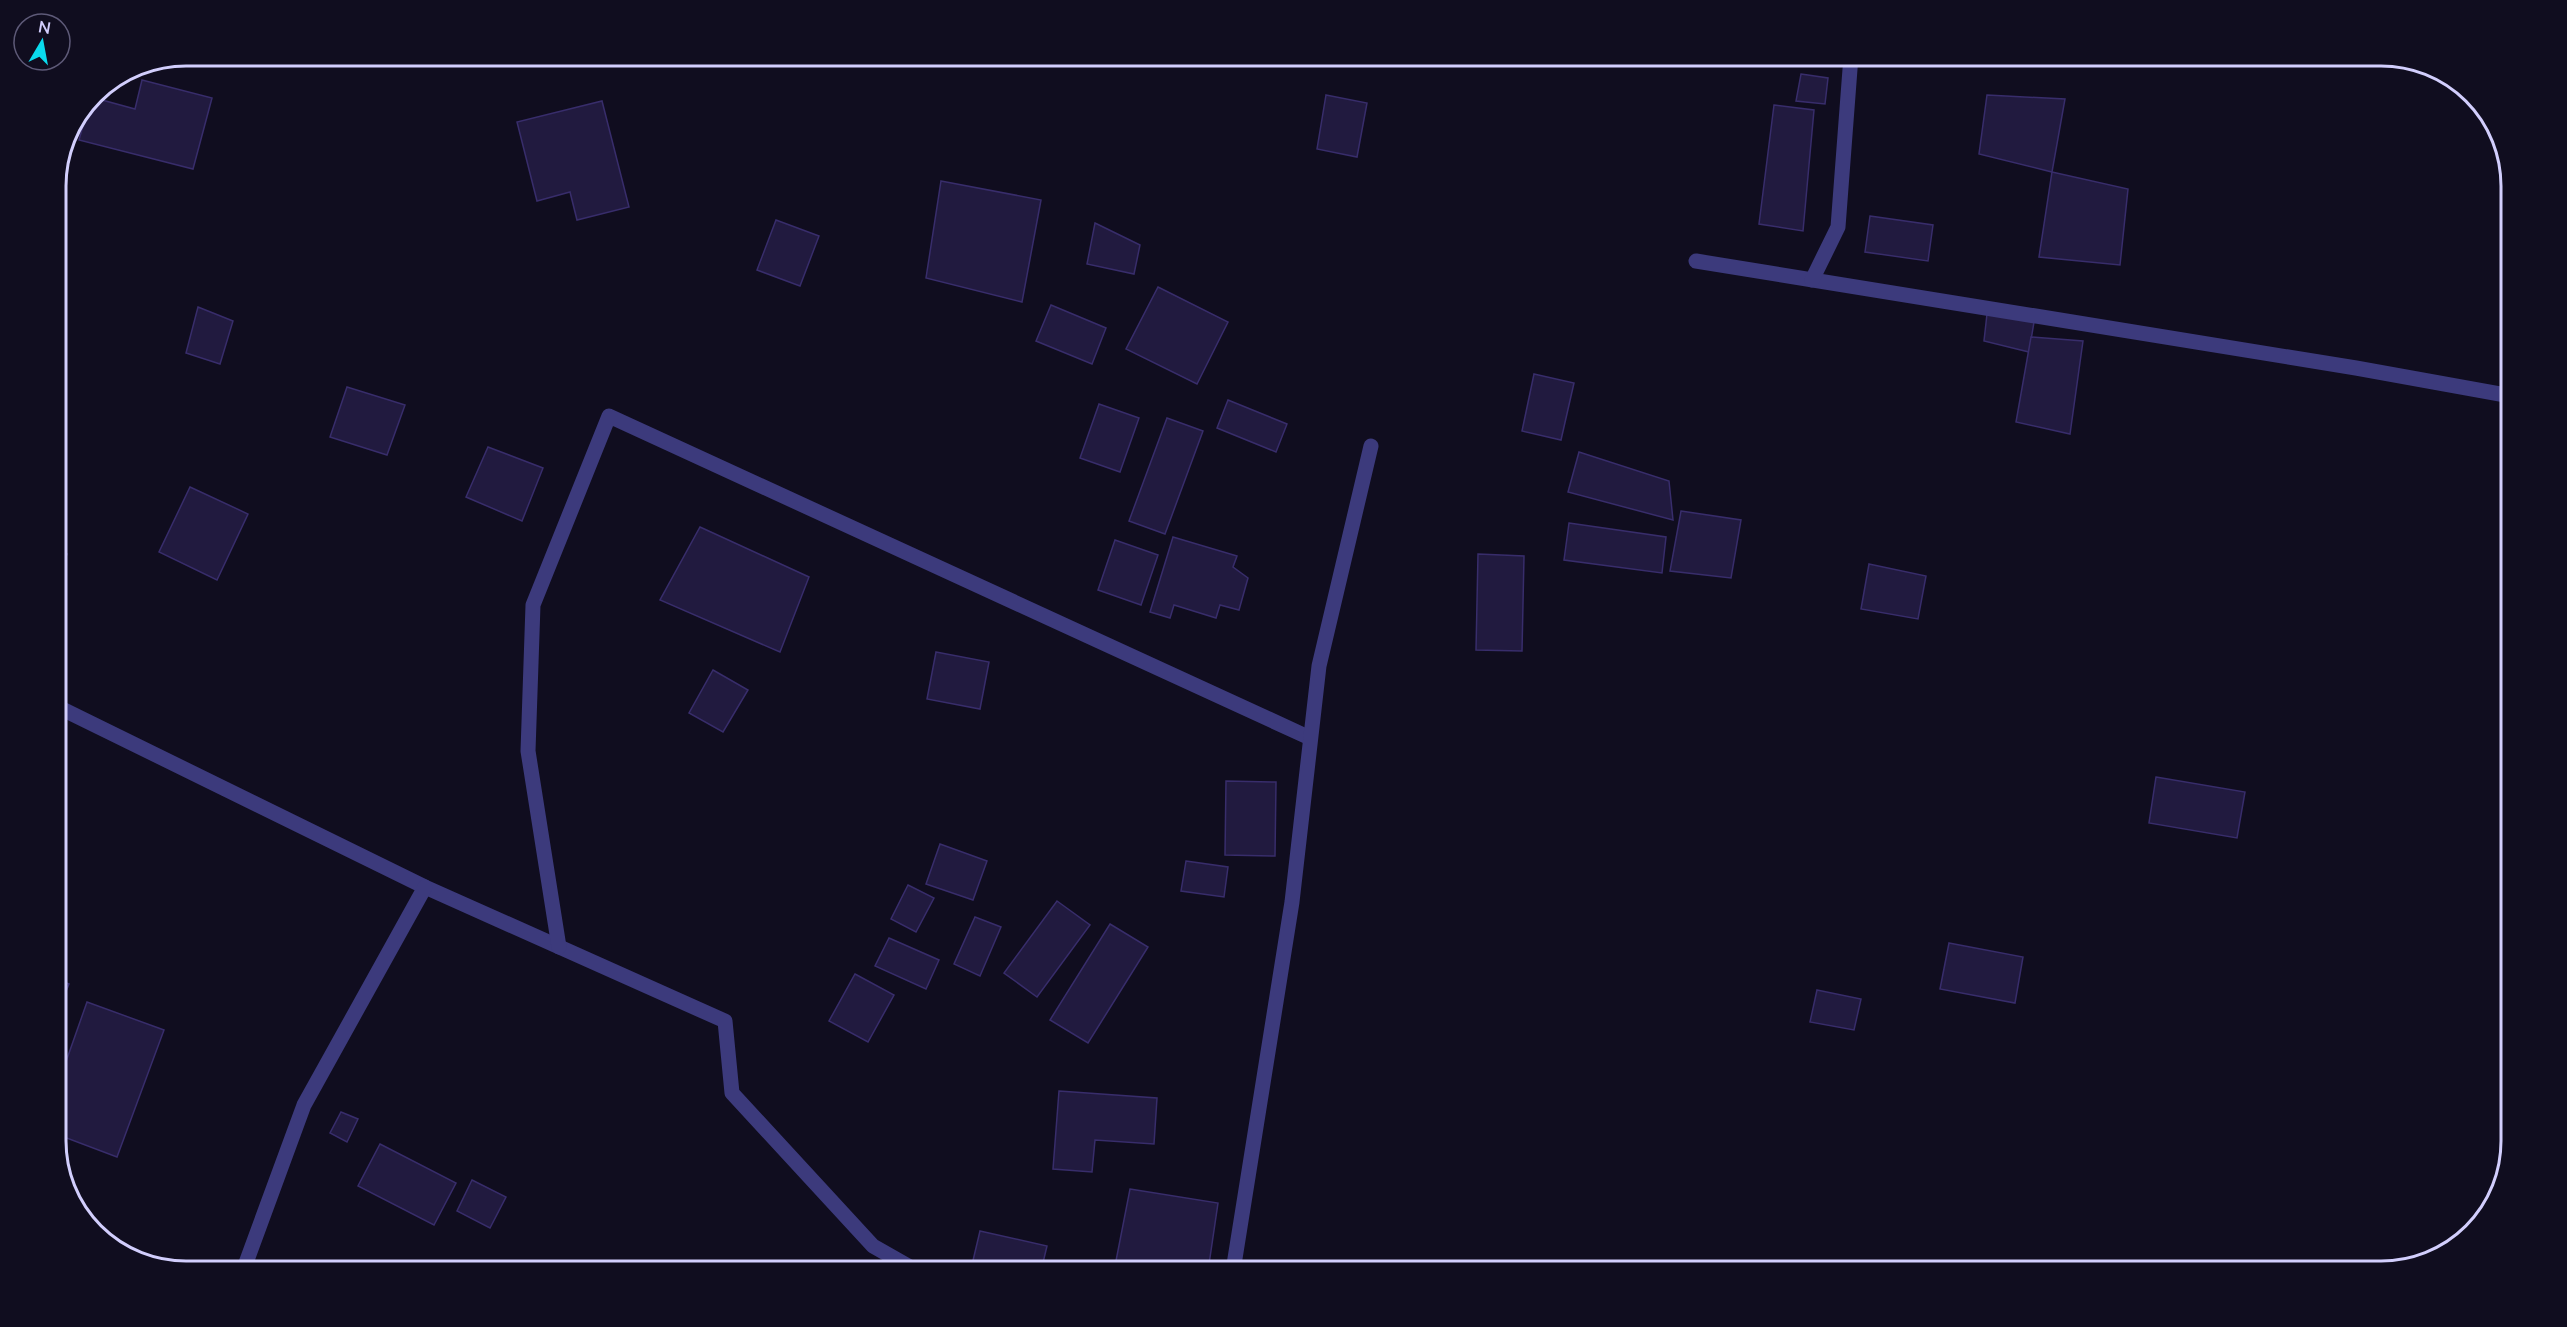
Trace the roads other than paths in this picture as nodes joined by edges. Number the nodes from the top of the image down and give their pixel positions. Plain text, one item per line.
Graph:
1 (1850, 66) edge
2 (1696, 261) dead end
3 (1812, 280) junction
4 (2501, 394) edge
5 (1371, 446) dead end
6 (66, 711) edge
7 (1310, 738) junction
8 (425, 887) junction
9 (559, 947) junction
10 (247, 1261) edge
11 (898, 1261) edge
12 (1235, 1261) edge

1 - 3 street
2 - 3 street
3 - 4 street
5 - 7 street
6 - 8 street
7 - 9 street
7 - 12 street
8 - 9 street
8 - 10 street
9 - 11 street

